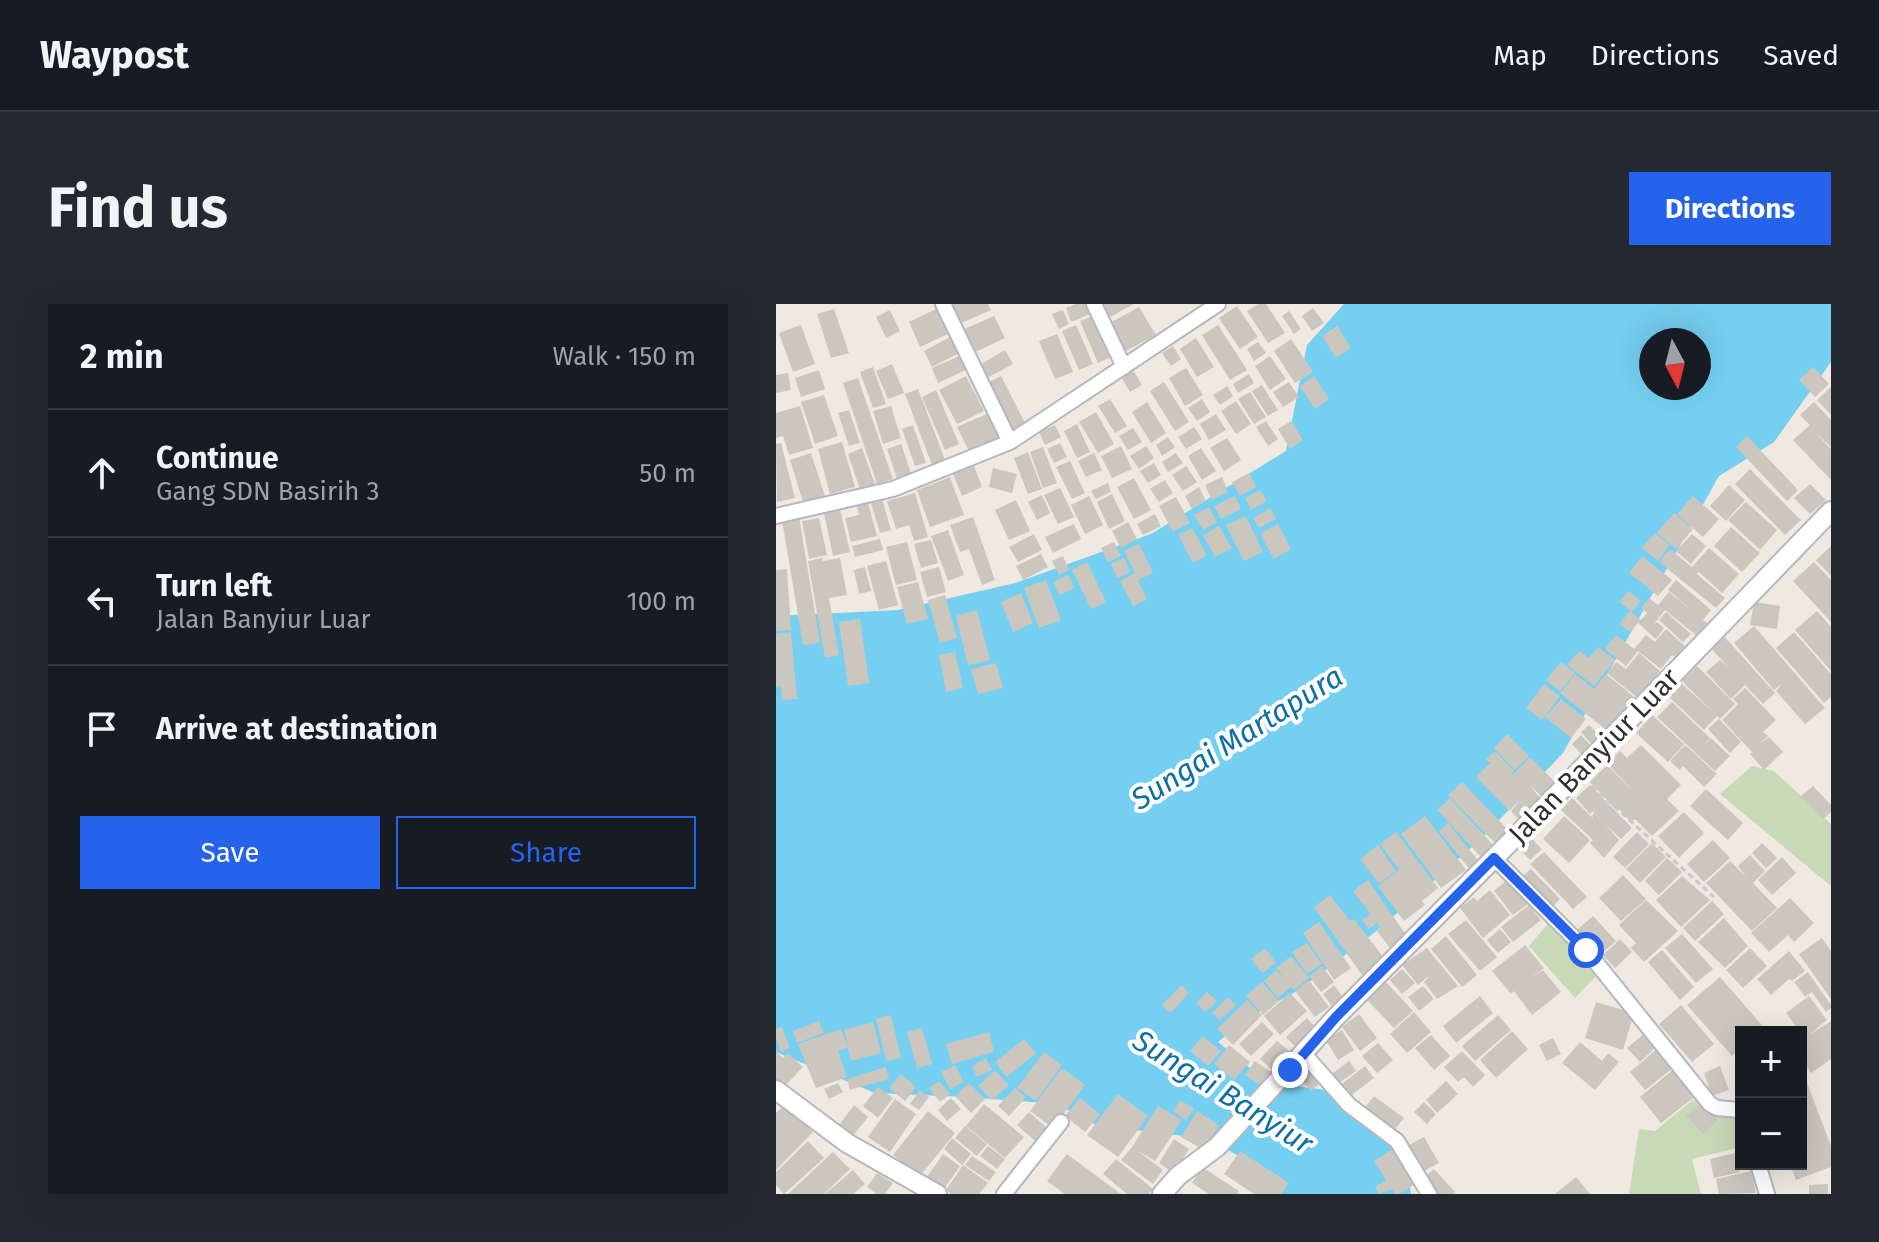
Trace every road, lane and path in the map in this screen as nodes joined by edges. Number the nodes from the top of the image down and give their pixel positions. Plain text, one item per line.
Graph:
1 (943, 304) edge
2 (1094, 304) edge
3 (1218, 304) edge
4 (1124, 367) junction
5 (1010, 442) junction
6 (1831, 511) edge
7 (776, 516) edge
8 (1575, 776) junction
9 (1494, 858) junction
10 (1714, 897) dead end
11 (1304, 1054) junction
12 (776, 1090) edge
13 (1735, 1110) edge
14 (1061, 1122) dead end
15 (1760, 1170) edge
16 (937, 1194) edge
17 (1004, 1194) edge
18 (1162, 1194) edge
19 (1429, 1194) edge
20 (1767, 1194) edge

1 - 5 street
2 - 4 street
3 - 4 street
4 - 5 street
5 - 7 street
6 - 8 street, Jalan Banyiur Luar
8 - 9 street, Jalan Banyiur Luar
8 - 10 path
9 - 11 street, Jalan Banyiur Luar
9 - 13 street
11 - 18 street, Jalan Banyiur Luar
11 - 19 street
12 - 16 street
14 - 17 street
15 - 20 street

